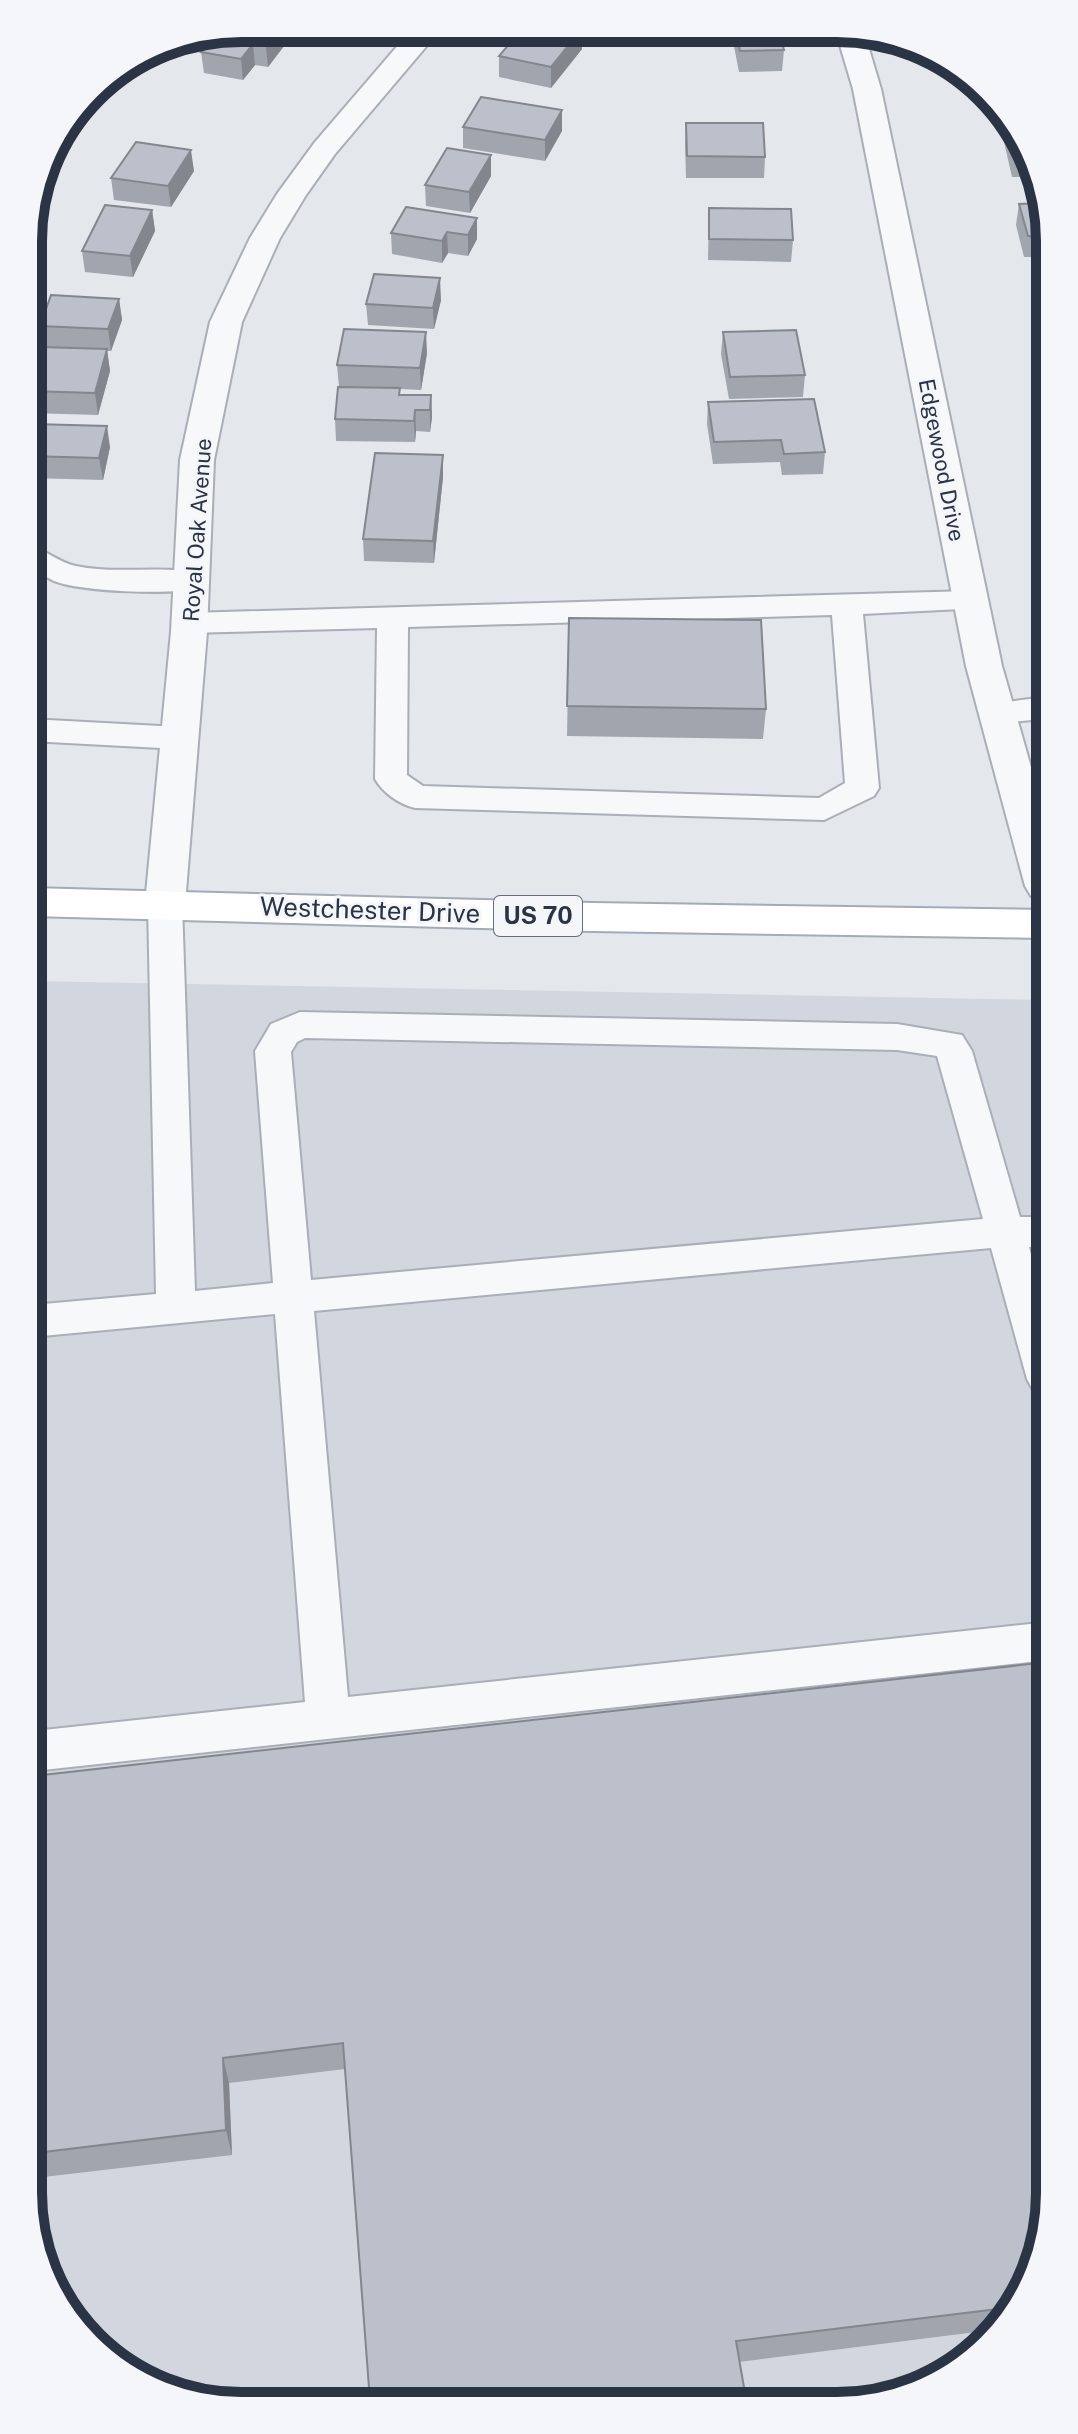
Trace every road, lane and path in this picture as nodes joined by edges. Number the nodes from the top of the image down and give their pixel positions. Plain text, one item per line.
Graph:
1 (416, 42) edge
2 (853, 43) edge
3 (42, 562) edge
4 (191, 581) junction
5 (970, 601) junction
6 (847, 605) junction
7 (393, 617) junction
8 (189, 623) junction
9 (1036, 709) edge
10 (997, 712) junction
11 (42, 731) edge
12 (179, 738) junction
13 (1036, 853) edge
14 (42, 902) edge
15 (165, 904) junction
16 (1036, 924) edge
17 (1005, 1232) junction
18 (1036, 1232) edge
19 (293, 1298) junction
20 (176, 1308) junction
21 (42, 1320) edge
22 (1036, 1340) edge
23 (1036, 1642) edge
24 (328, 1719) junction
25 (42, 1750) edge

1 - 4 street, Royal Oak Avenue
2 - 5 street, Edgewood Drive
3 - 4 lane
4 - 8 street, Royal Oak Avenue
5 - 6 lane
5 - 10 street, Edgewood Drive
6 - 7 lane
6 - 7 lane
7 - 8 lane
8 - 12 street, Royal Oak Avenue
9 - 10 lane
10 - 13 street, Edgewood Drive
11 - 12 lane
12 - 15 street, Royal Oak Avenue
14 - 15 main road, Westchester Drive / US 70
15 - 16 main road, Westchester Drive / US 70
15 - 20 lane
17 - 18 lane
17 - 19 lane
17 - 19 lane
17 - 22 lane
19 - 20 lane
19 - 24 lane
20 - 21 lane
23 - 24 lane
24 - 25 lane

